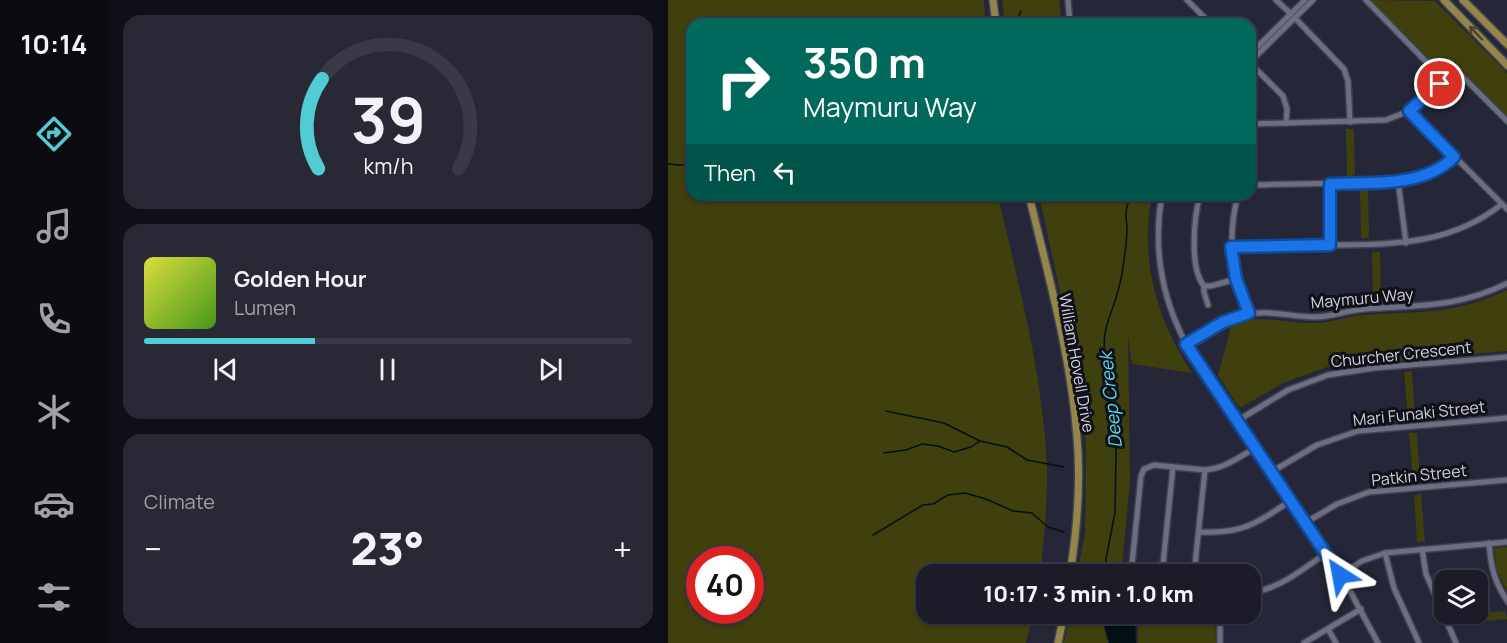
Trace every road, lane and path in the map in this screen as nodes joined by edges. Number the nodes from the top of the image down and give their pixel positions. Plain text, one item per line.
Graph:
1 (1068, 0) edge
2 (1187, 0) edge
3 (1276, 0) edge
4 (1305, 0) edge
5 (1313, 0) edge
6 (1366, 0) edge
7 (1444, 0) edge
8 (1463, 0) edge
9 (993, 2) edge
10 (1293, 16) junction
11 (995, 18) edge
12 (1070, 18) edge
13 (1205, 18) edge
14 (1508, 45) edge
15 (1256, 49) edge
16 (1256, 56) edge
17 (1508, 66) edge
18 (1256, 69) edge
19 (1444, 80) junction
20 (1409, 111) junction
21 (1350, 122) junction
22 (1508, 122) edge
23 (1256, 123) edge
24 (1286, 123) junction
25 (1454, 157) junction
26 (1398, 181) junction
27 (1330, 184) junction
28 (1256, 185) edge
29 (1030, 201) edge
30 (1161, 201) edge
31 (1199, 201) edge
32 (1237, 201) edge
33 (1502, 204) junction
34 (1508, 210) edge
35 (1406, 243) junction
36 (1330, 245) junction
37 (1231, 247) junction
38 (1236, 279) junction
39 (1508, 283) edge
40 (1204, 286) junction
41 (1208, 305) dead end
42 (1249, 313) junction
43 (1186, 344) junction
44 (1508, 357) edge
45 (1508, 418) edge
46 (1237, 421) junction
47 (1255, 448) junction
48 (1173, 467) junction
49 (1205, 470) junction
50 (1271, 472) junction
51 (1508, 480) edge
52 (1290, 501) junction
53 (1305, 524) junction
54 (1199, 532) junction
55 (1508, 542) edge
56 (1489, 543) junction
57 (1422, 549) junction
58 (1385, 553) junction
59 (1325, 554) junction
60 (1071, 564) edge
61 (1132, 564) edge
62 (1163, 564) edge
63 (1195, 564) edge
64 (1340, 575) junction
65 (1261, 591) edge
66 (1508, 602) edge
67 (1361, 609) junction
68 (1062, 624) edge
69 (1220, 624) edge
70 (1328, 629) junction
71 (1058, 643) edge
72 (1220, 643) edge
73 (1304, 643) edge
74 (1336, 643) edge
75 (1378, 643) edge
76 (1419, 643) edge
77 (1456, 643) edge

1 - 12 street
2 - 13 street
3 - 10 street
4 - 10 street
5 - 10 street
6 - 19 street
17 -> 7 main road
8 - 14 main road
9 - 11 main road
10 - 15 street
10 - 16 street
10 - 21 street
18 - 24 street
19 - 20 street
19 - 22 street
20 - 21 street
20 - 25 street
21 - 24 street
23 - 24 street
25 - 26 street
25 - 33 street
26 - 27 street
26 - 35 street
27 - 28 street
27 - 36 street
29 - 60 main road, William Hovell Drive
30 - 43 street
31 - 40 street
32 - 37 street
33 - 34 street
33 - 35 street
35 - 36 street
36 - 37 street
37 - 38 street
38 - 40 street
38 - 42 street
39 - 42 street, Maymuru Way
40 - 41 street
42 - 43 street, Maymuru Way
43 - 46 street
44 - 46 street, Churcher Crescent
45 - 50 street, Mari Funaki Street
46 - 47 street
47 - 49 street
47 - 50 street
48 - 49 street
48 - 61 street
48 - 62 street
49 - 54 street
50 - 52 street
51 - 53 street, Patkin Street
52 - 53 street
52 - 54 street
53 - 59 street
54 - 63 street
55 - 56 street
56 - 57 street
56 - 66 street
57 - 58 street
57 - 77 street
58 - 64 street
58 - 76 street
59 - 64 street
59 - 65 street
64 - 67 street
67 - 70 street
67 - 75 street
68 - 71 main road
69 - 72 street
70 - 73 street
70 - 74 street

